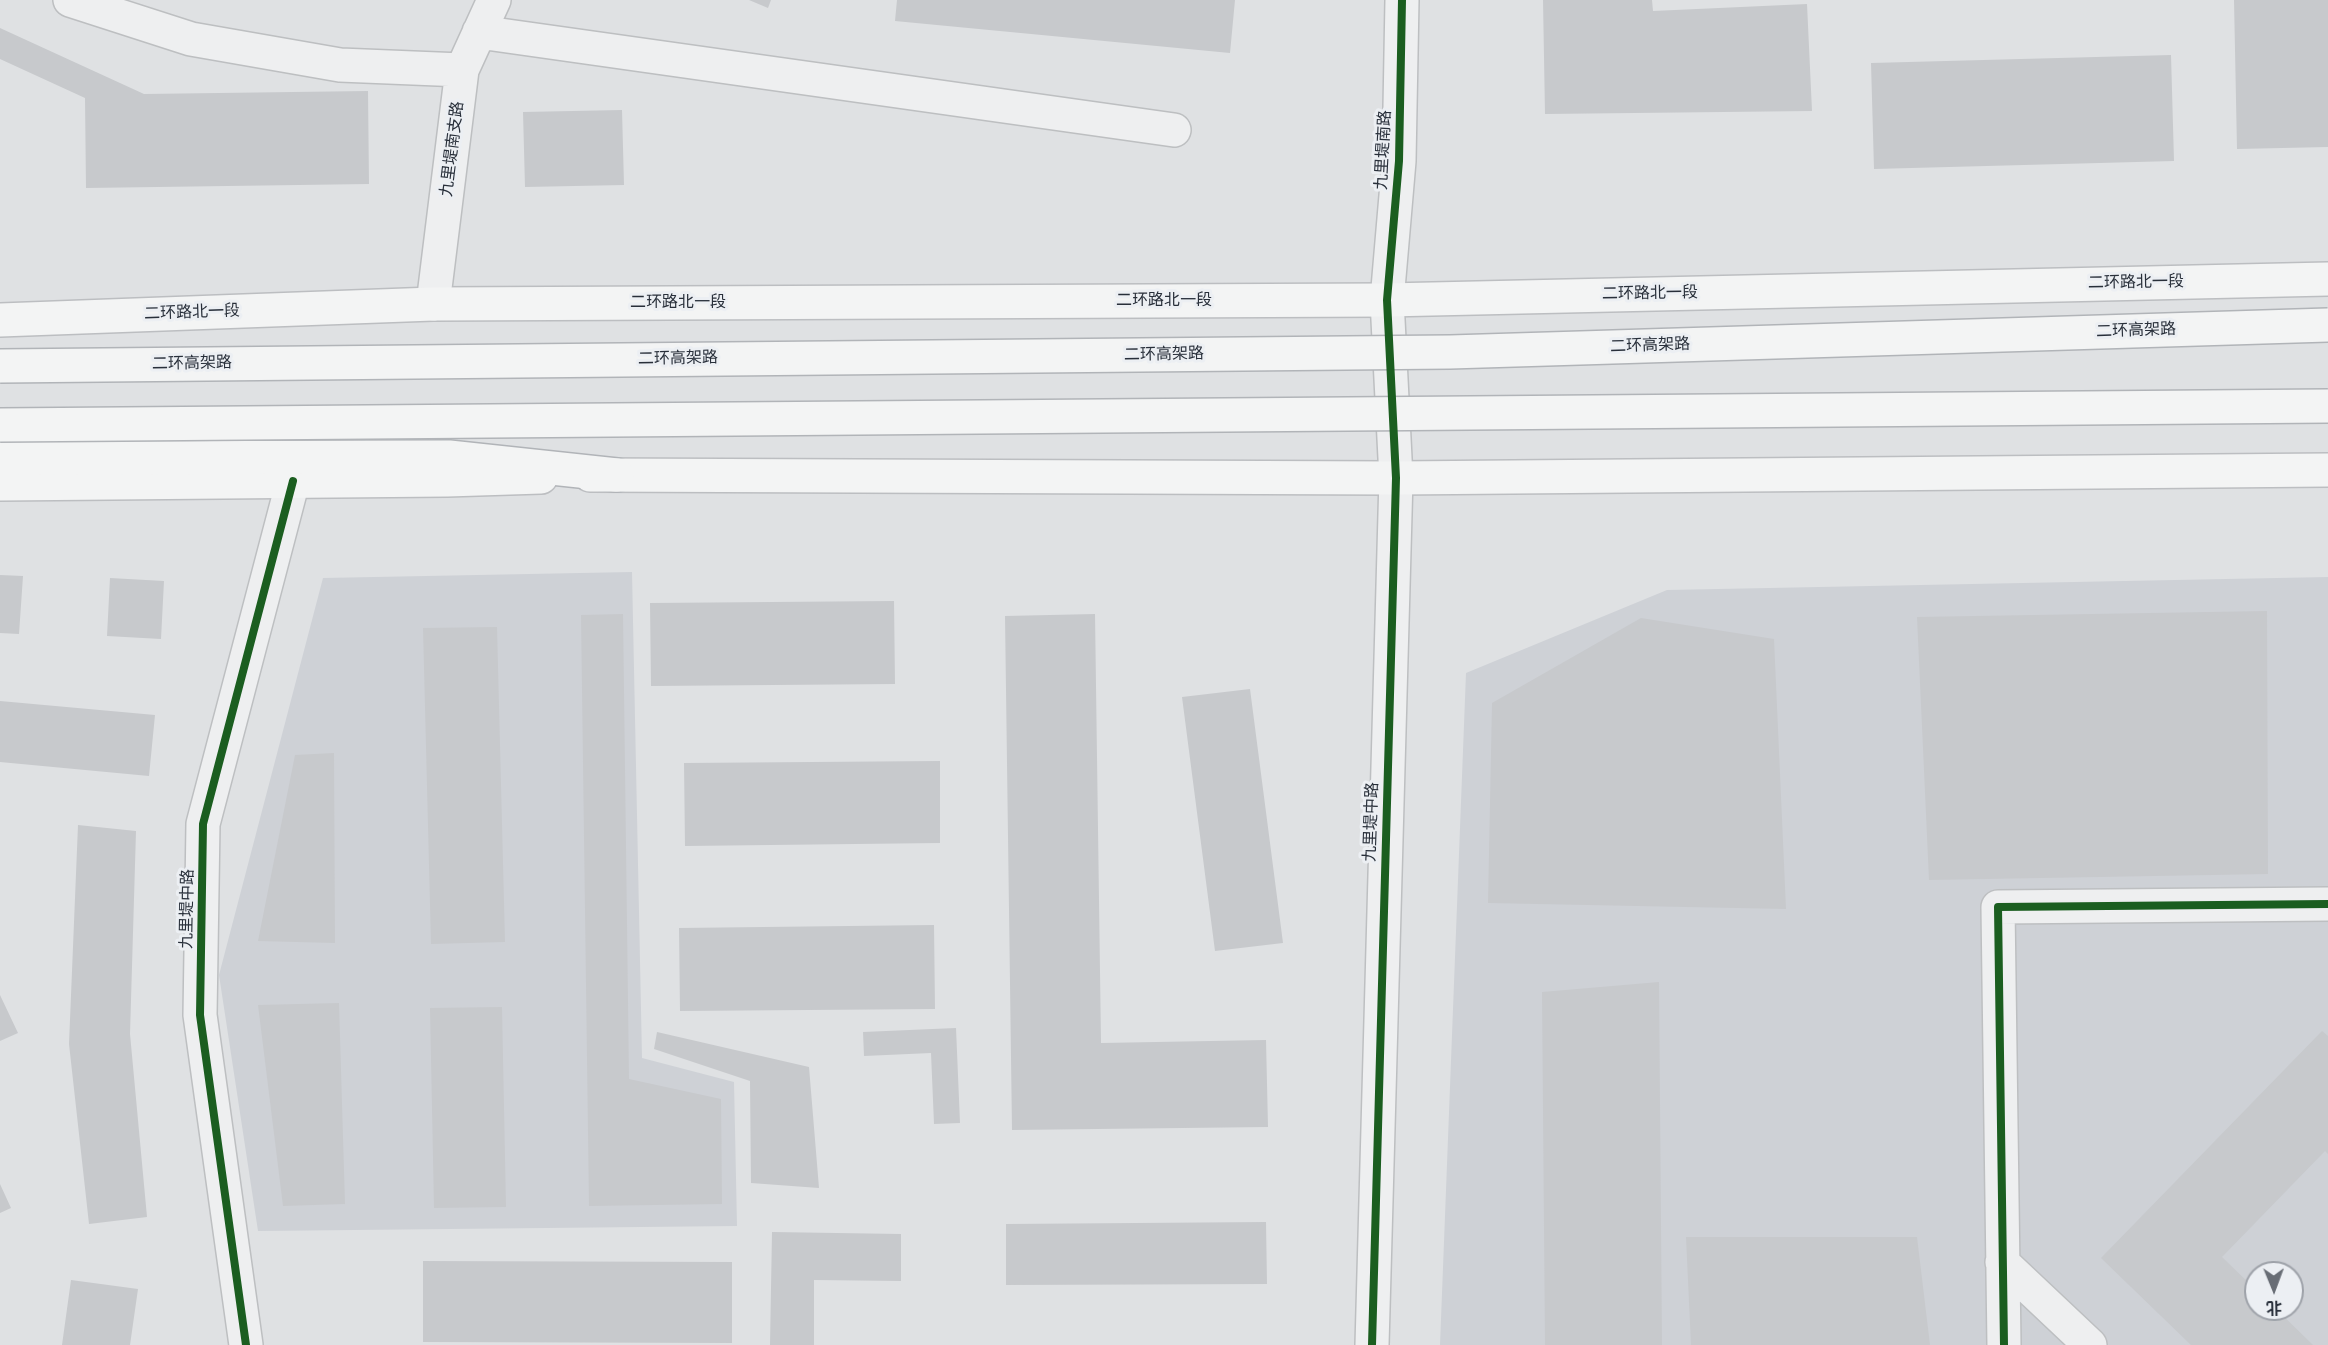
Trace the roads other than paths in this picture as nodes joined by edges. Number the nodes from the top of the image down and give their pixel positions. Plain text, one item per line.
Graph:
1 (70, 0) edge
2 (494, 0) edge
3 (1402, 0) edge
4 (479, 32) junction
5 (462, 70) junction
6 (1174, 130) dead end
7 (2328, 279) edge
8 (1387, 300) junction
9 (434, 304) junction
10 (0, 320) edge
11 (2328, 325) edge
12 (0, 366) edge
13 (2328, 406) edge
14 (0, 425) edge
15 (0, 458) edge
16 (2328, 471) edge
17 (617, 475) junction
18 (1395, 478) junction
19 (293, 481) junction
20 (0, 484) edge
21 (2328, 903) edge
22 (2002, 1262) junction
23 (246, 1345) edge
24 (1372, 1345) edge
25 (2004, 1345) edge
26 (2090, 1345) edge

1 - 5 street
2 - 4 street, 九里堤南支路
3 - 8 street, 九里堤南路
4 - 5 street, 九里堤南支路
4 - 6 street
5 - 9 street, 九里堤南支路
7 - 8 main road, 二环路北一段
8 - 9 main road, 二环路北一段
8 - 18 street, 九里堤中路
9 - 10 main road, 二环路北一段
11 - 12 main road, 二环高架路, bridge
13 - 14 main road, bridge
15 - 17 main road
16 - 18 main road
17 - 18 main road
17 - 19 main road
18 - 24 street, 九里堤中路
19 - 20 main road
19 - 23 street, 九里堤中路
21 - 22 street
22 - 25 street
22 - 26 street

